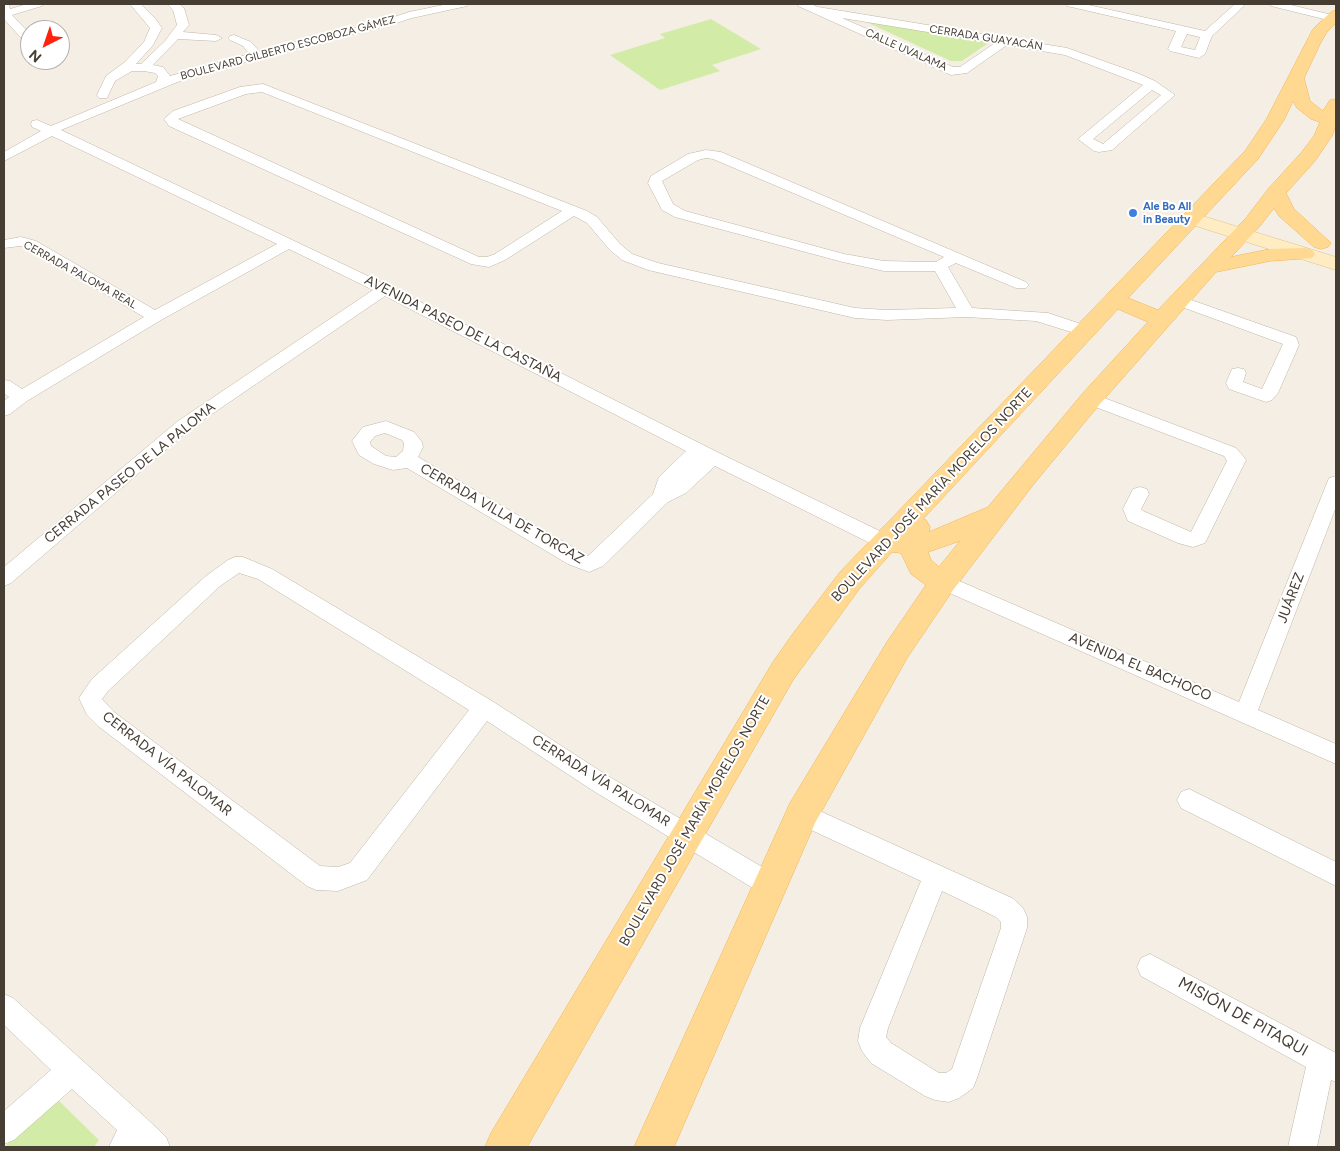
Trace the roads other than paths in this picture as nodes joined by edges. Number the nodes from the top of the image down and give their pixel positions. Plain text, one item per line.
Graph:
1 (4, 4) edge
2 (38, 4) edge
3 (135, 4) edge
4 (172, 4) edge
5 (463, 4) edge
6 (802, 4) edge
7 (1071, 4) edge
8 (1241, 4) edge
9 (1275, 4) edge
10 (1308, 4) edge
11 (816, 10) junction
12 (4, 14) edge
13 (1335, 16) edge
14 (156, 28) junction
15 (20, 31) edge
16 (1182, 31) junction
17 (176, 35) junction
18 (1207, 35) junction
19 (216, 38) dead end
20 (234, 38) dead end
21 (1006, 41) junction
22 (149, 43) junction
23 (254, 52) junction
24 (144, 67) junction
25 (120, 72) junction
26 (162, 78) junction
27 (1296, 78) junction
28 (1150, 84) junction
29 (103, 96) junction
30 (1333, 112) edge
31 (36, 129) junction
32 (4, 157) edge
33 (1276, 192) junction
34 (572, 211) junction
35 (1199, 213) junction
36 (1247, 228) junction
37 (289, 243) junction
38 (4, 244) edge
39 (1321, 248) edge
40 (955, 258) junction
41 (1336, 264) edge
42 (940, 266) junction
43 (1210, 267) junction
44 (1021, 285) dead end
45 (384, 289) junction
46 (1115, 300) junction
47 (1172, 310) junction
48 (960, 312) junction
49 (155, 317) junction
50 (1084, 331) junction
51 (1238, 373) dead end
52 (4, 385) edge
53 (22, 397) junction
54 (1091, 399) junction
55 (4, 410) edge
56 (705, 453) junction
57 (407, 459) dead end
58 (1336, 483) edge
59 (933, 491) junction
60 (1140, 494) dead end
61 (998, 512) junction
62 (885, 542) junction
63 (913, 544) junction
64 (4, 578) edge
65 (943, 582) junction
66 (484, 708) junction
67 (1246, 713) junction
68 (1336, 754) edge
69 (1189, 800) dead end
70 (802, 814) junction
71 (687, 834) junction
72 (1336, 874) edge
73 (936, 875) junction
74 (770, 885) junction
75 (1150, 966) dead end
76 (4, 1007) edge
77 (1329, 1064) edge
78 (72, 1070) junction
79 (4, 1130) edge
80 (129, 1137) edge
81 (156, 1147) edge
82 (505, 1147) edge
83 (656, 1147) edge
84 (1303, 1147) edge

1 - 12 street
2 - 12 street
3 - 14 street
4 - 17 street
5 - 23 street, BOULEVARD GILBERTO ESCOBOZA GÁMEZ
6 - 11 street, CALLE UVALAMA
7 - 16 street
8 - 18 street
9 - 13 street
10 - 13 street
11 - 21 street, CERRADA GUAYACÁN
11 - 21 street, CALLE UVALAMA
12 - 15 street
13 - 27 main road, BOULEVARD JOSÉ MARÍA MORELOS NORTE
14 - 17 street
14 - 22 street
16 - 18 street
16 - 18 street
17 - 19 street
17 - 22 street
17 - 24 street
20 - 23 street
21 - 28 street, CERRADA GUAYACÁN
22 - 25 street
23 - 26 street, BOULEVARD GILBERTO ESCOBOZA GÁMEZ
24 - 25 street
24 - 26 street
25 - 29 street
26 - 29 street, BOULEVARD GILBERTO ESCOBOZA GÁMEZ
26 - 31 street, BOULEVARD GILBERTO ESCOBOZA GÁMEZ
27 - 30 main road
27 - 35 main road, BOULEVARD JOSÉ MARÍA MORELOS NORTE
28 - 28 street, CERRADA GUAYACÁN
29 - 31 street, BOULEVARD GILBERTO ESCOBOZA GÁMEZ
30 - 33 main road
31 - 32 street, BOULEVARD GILBERTO ESCOBOZA GÁMEZ
31 - 37 street, AVENIDA PASEO DE LA CASTAÑA
33 - 36 main road
33 - 39 main road
34 - 34 street
34 - 48 street
35 - 36 main road
35 - 46 main road, BOULEVARD JOSÉ MARÍA MORELOS NORTE
36 - 39 main road
36 - 43 main road
37 - 45 street, AVENIDA PASEO DE LA CASTAÑA
37 - 49 street, CERRADA PALOMA REAL
38 - 49 street, CERRADA PALOMA REAL
39 - 41 main road
39 - 43 main road
40 - 42 street
40 - 42 street
40 - 44 street
42 - 48 street
43 - 47 main road
45 - 56 street, AVENIDA PASEO DE LA CASTAÑA
45 - 64 street, CERRADA PASEO DE LA PALOMA
46 - 47 main road
46 - 50 main road, BOULEVARD JOSÉ MARÍA MORELOS NORTE
47 - 51 street
47 - 54 main road
48 - 50 street
49 - 53 street, CERRADA PALOMA REAL
50 - 59 main road, BOULEVARD JOSÉ MARÍA MORELOS NORTE
52 - 53 street
53 - 55 street, CERRADA PALOMA REAL
54 - 60 street
54 - 61 main road
56 - 57 street, CERRADA VILLA DE TORCAZ
56 - 62 street, AVENIDA PASEO DE LA CASTAÑA
58 - 67 street, JUÁREZ
59 - 62 main road, BOULEVARD JOSÉ MARÍA MORELOS NORTE
59 - 63 main road
61 - 63 main road
61 - 65 main road
62 - 63 main road
62 - 71 main road, BOULEVARD JOSÉ MARÍA MORELOS NORTE
63 - 65 main road
65 - 67 street, AVENIDA EL BACHOCO
65 - 70 main road
66 - 66 street, CERRADA VÍA PALOMAR
66 - 71 street, CERRADA VÍA PALOMAR
67 - 68 street, AVENIDA EL BACHOCO
69 - 72 street
70 - 73 street
70 - 74 main road
71 - 74 street, CERRADA VÍA PALOMAR
71 - 82 main road, BOULEVARD JOSÉ MARÍA MORELOS NORTE
73 - 73 street
74 - 83 main road
75 - 77 street, MISIÓN DE PITAQUI
76 - 78 street
77 - 84 street
78 - 79 street
78 - 80 street
80 - 81 street

